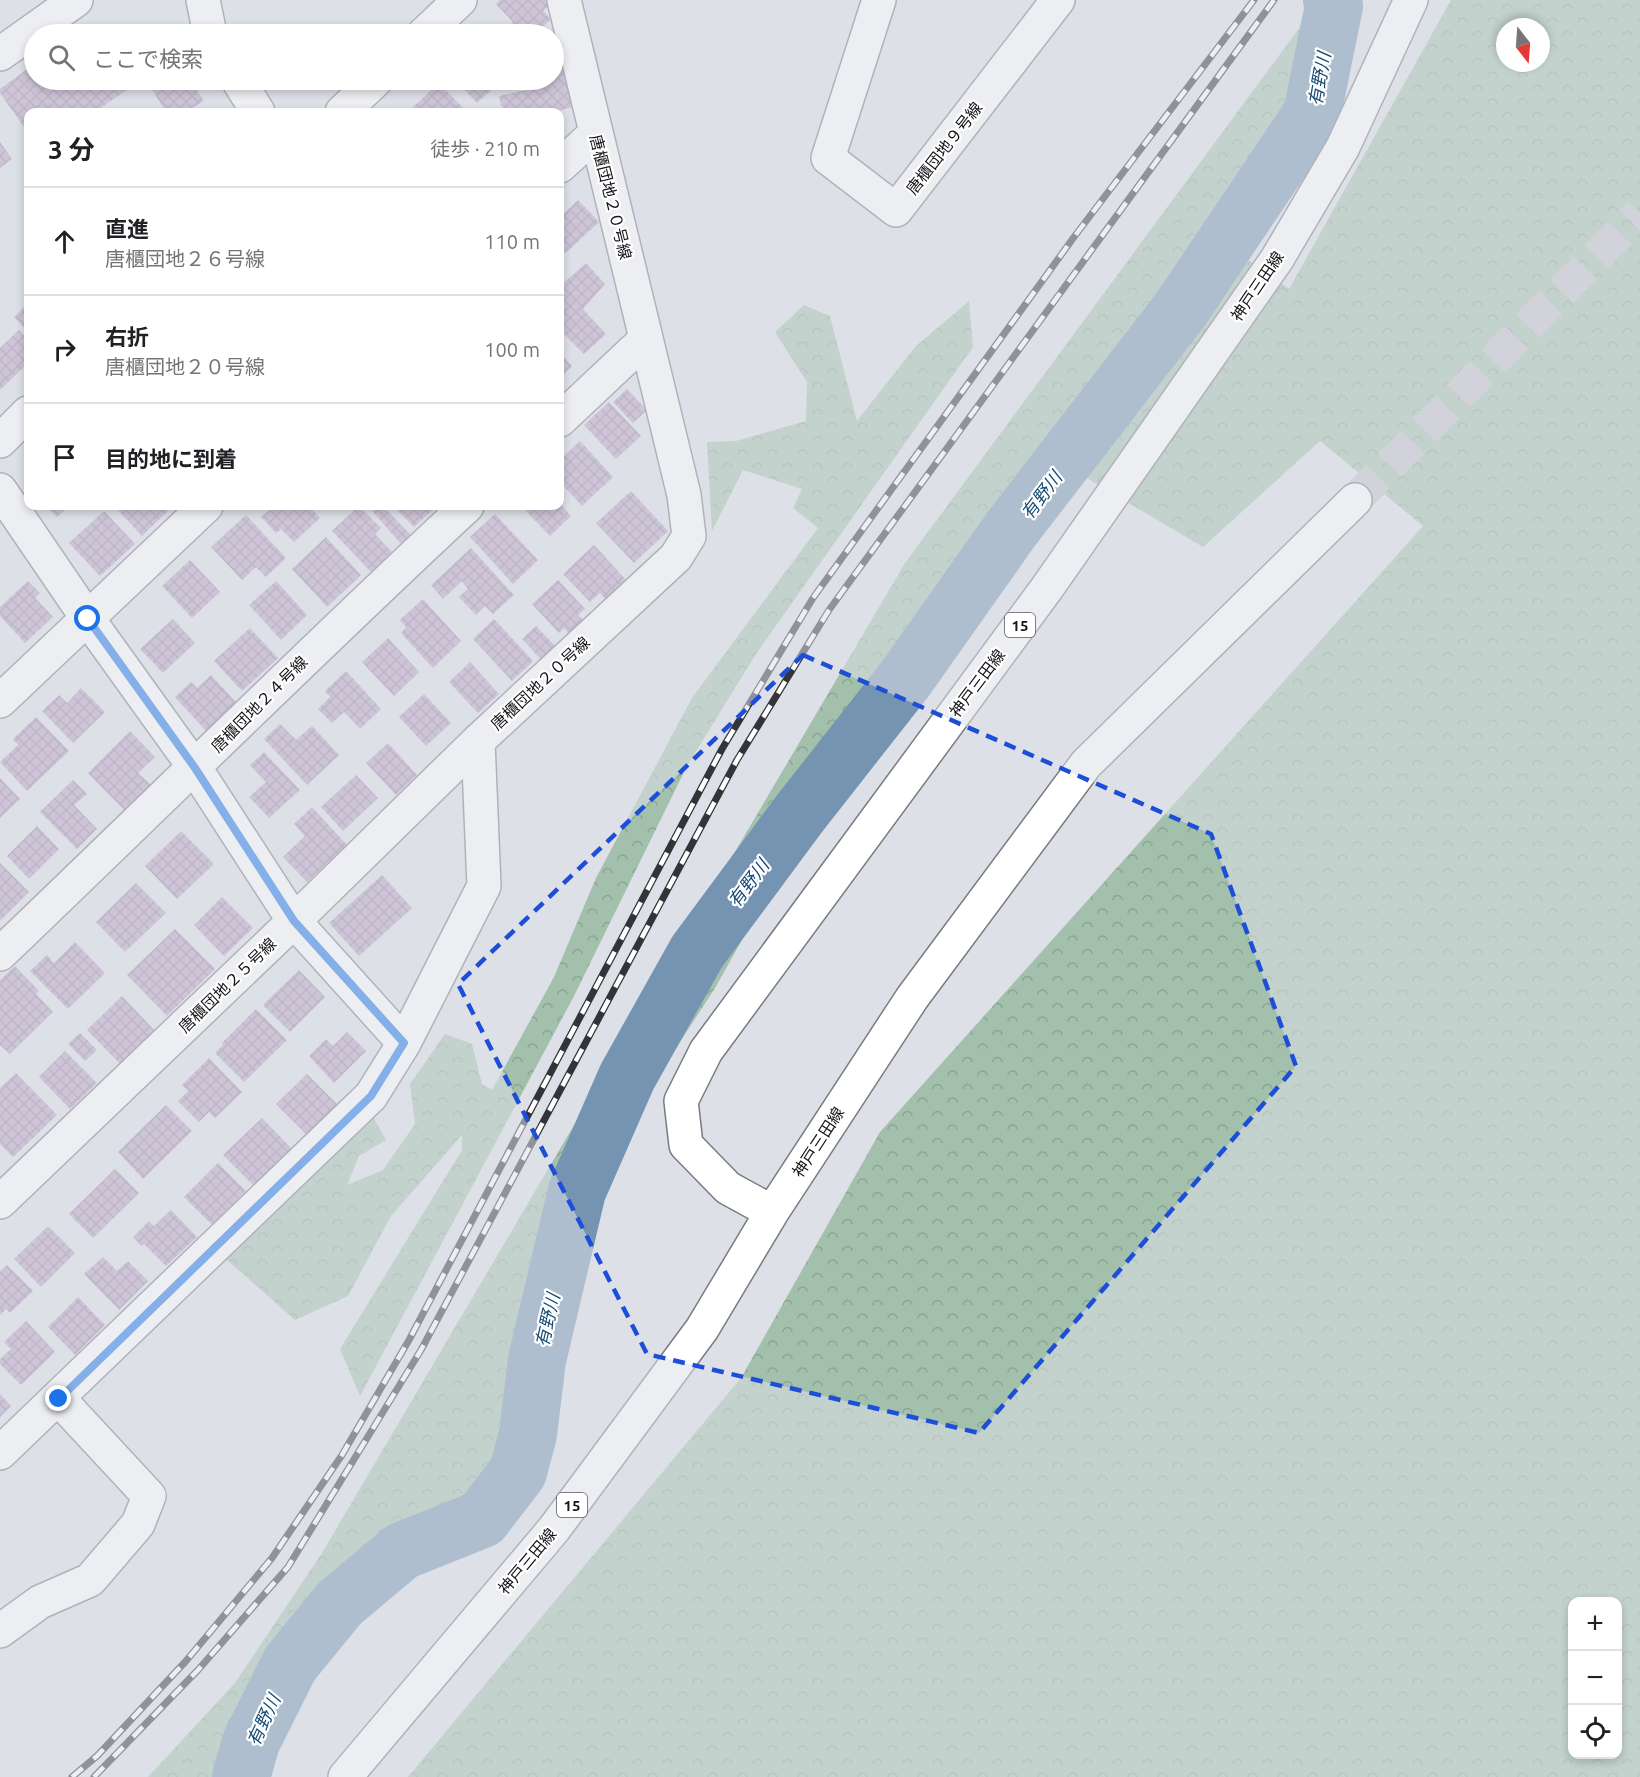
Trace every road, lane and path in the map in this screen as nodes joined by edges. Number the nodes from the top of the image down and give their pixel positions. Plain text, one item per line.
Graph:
1 (76, 0) edge
2 (203, 0) edge
3 (460, 0) edge
4 (564, 0) edge
5 (879, 0) edge
6 (1058, 0) edge
7 (1411, 0) edge
8 (42, 24) edge
9 (208, 24) edge
10 (435, 24) edge
11 (24, 37) edge
12 (0, 54) edge
13 (244, 90) edge
14 (365, 90) edge
15 (256, 108) edge
16 (346, 108) edge
17 (596, 133) junction
18 (564, 162) edge
19 (646, 339) junction
20 (564, 416) edge
21 (24, 417) edge
22 (0, 441) edge
23 (0, 490) edge
24 (1355, 500) tunnel mouth
25 (202, 510) edge
26 (463, 510) edge
27 (88, 619) junction
28 (0, 701) edge
29 (478, 741) junction
30 (195, 768) junction
31 (294, 921) junction
32 (0, 954) edge
33 (404, 1043) junction
34 (0, 1202) edge
35 (772, 1212) junction
36 (59, 1399) junction
37 (0, 1453) edge
38 (0, 1631) edge
39 (345, 1777) edge

1 - 8 street
2 - 9 street
3 - 10 street
4 - 17 street, 唐櫃団地２０号線
5 - 6 street, 唐櫃団地９号線
7 - 35 street, 神戸三田線 / 15
11 - 12 street
13 - 15 street
14 - 16 street
17 - 18 street
17 - 19 street, 唐櫃団地２０号線
19 - 20 street
19 - 29 street, 唐櫃団地２０号線
21 - 22 street
23 - 27 street
24 - 35 street, 神戸三田線 / 15
25 - 27 street
26 - 30 street, 唐櫃団地２４号線
27 - 28 street
27 - 30 street
29 - 31 street, 唐櫃団地２５号線
29 - 33 street, 唐櫃団地２０号線
30 - 31 street
30 - 32 street, 唐櫃団地２４号線
31 - 33 street
31 - 34 street, 唐櫃団地２５号線
33 - 36 street, 唐櫃団地２０号線
35 - 39 street, 神戸三田線 / 15
36 - 37 street, 唐櫃団地２０号線
36 - 38 street

